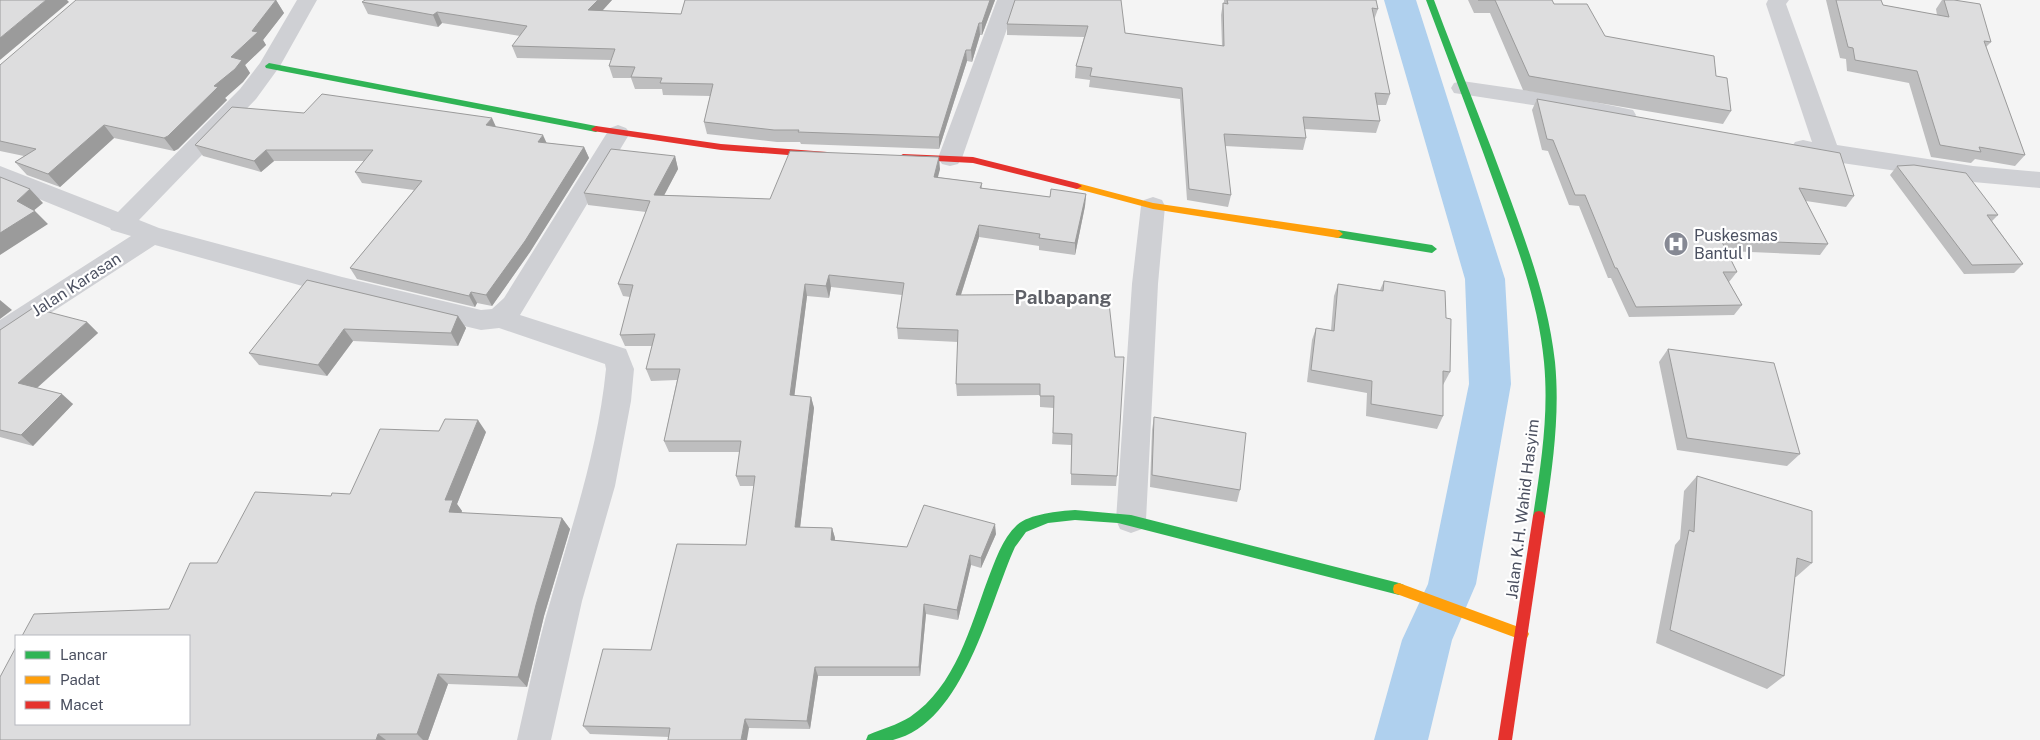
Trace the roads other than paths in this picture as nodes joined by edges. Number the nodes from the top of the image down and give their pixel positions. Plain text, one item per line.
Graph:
1 (307, 0) edge
2 (1007, 0) edge
3 (1430, 0) edge
4 (1779, 0) edge
5 (269, 66) junction
6 (1462, 88) junction
7 (1649, 120) edge
8 (618, 133) junction
9 (1781, 144) edge
10 (1828, 153) junction
11 (838, 155) edge
12 (893, 157) edge
13 (950, 158) junction
14 (0, 174) edge
15 (2040, 180) edge
16 (1153, 206) junction
17 (120, 224) junction
18 (152, 235) junction
19 (1432, 249) dead end
20 (499, 318) junction
21 (0, 332) edge
22 (1131, 520) junction
23 (1522, 634) junction
24 (534, 740) edge
25 (873, 740) edge
26 (1505, 740) edge

1 - 5 street
2 - 13 street
3 - 6 street, Jalan K.H. Wahid Hasyim
4 - 10 street
5 - 8 street
5 - 17 street
6 - 7 street
6 - 23 street, Jalan K.H. Wahid Hasyim
8 - 11 street
8 - 20 street
9 - 10 street
10 - 15 street
12 - 13 street
13 - 16 street
14 - 17 street
16 - 19 street
16 - 22 street
17 - 18 street
18 - 20 street
18 - 21 street, Jalan Karasan
20 - 24 street
22 - 23 street
22 - 25 street
23 - 26 street, Jalan K.H. Wahid Hasyim

